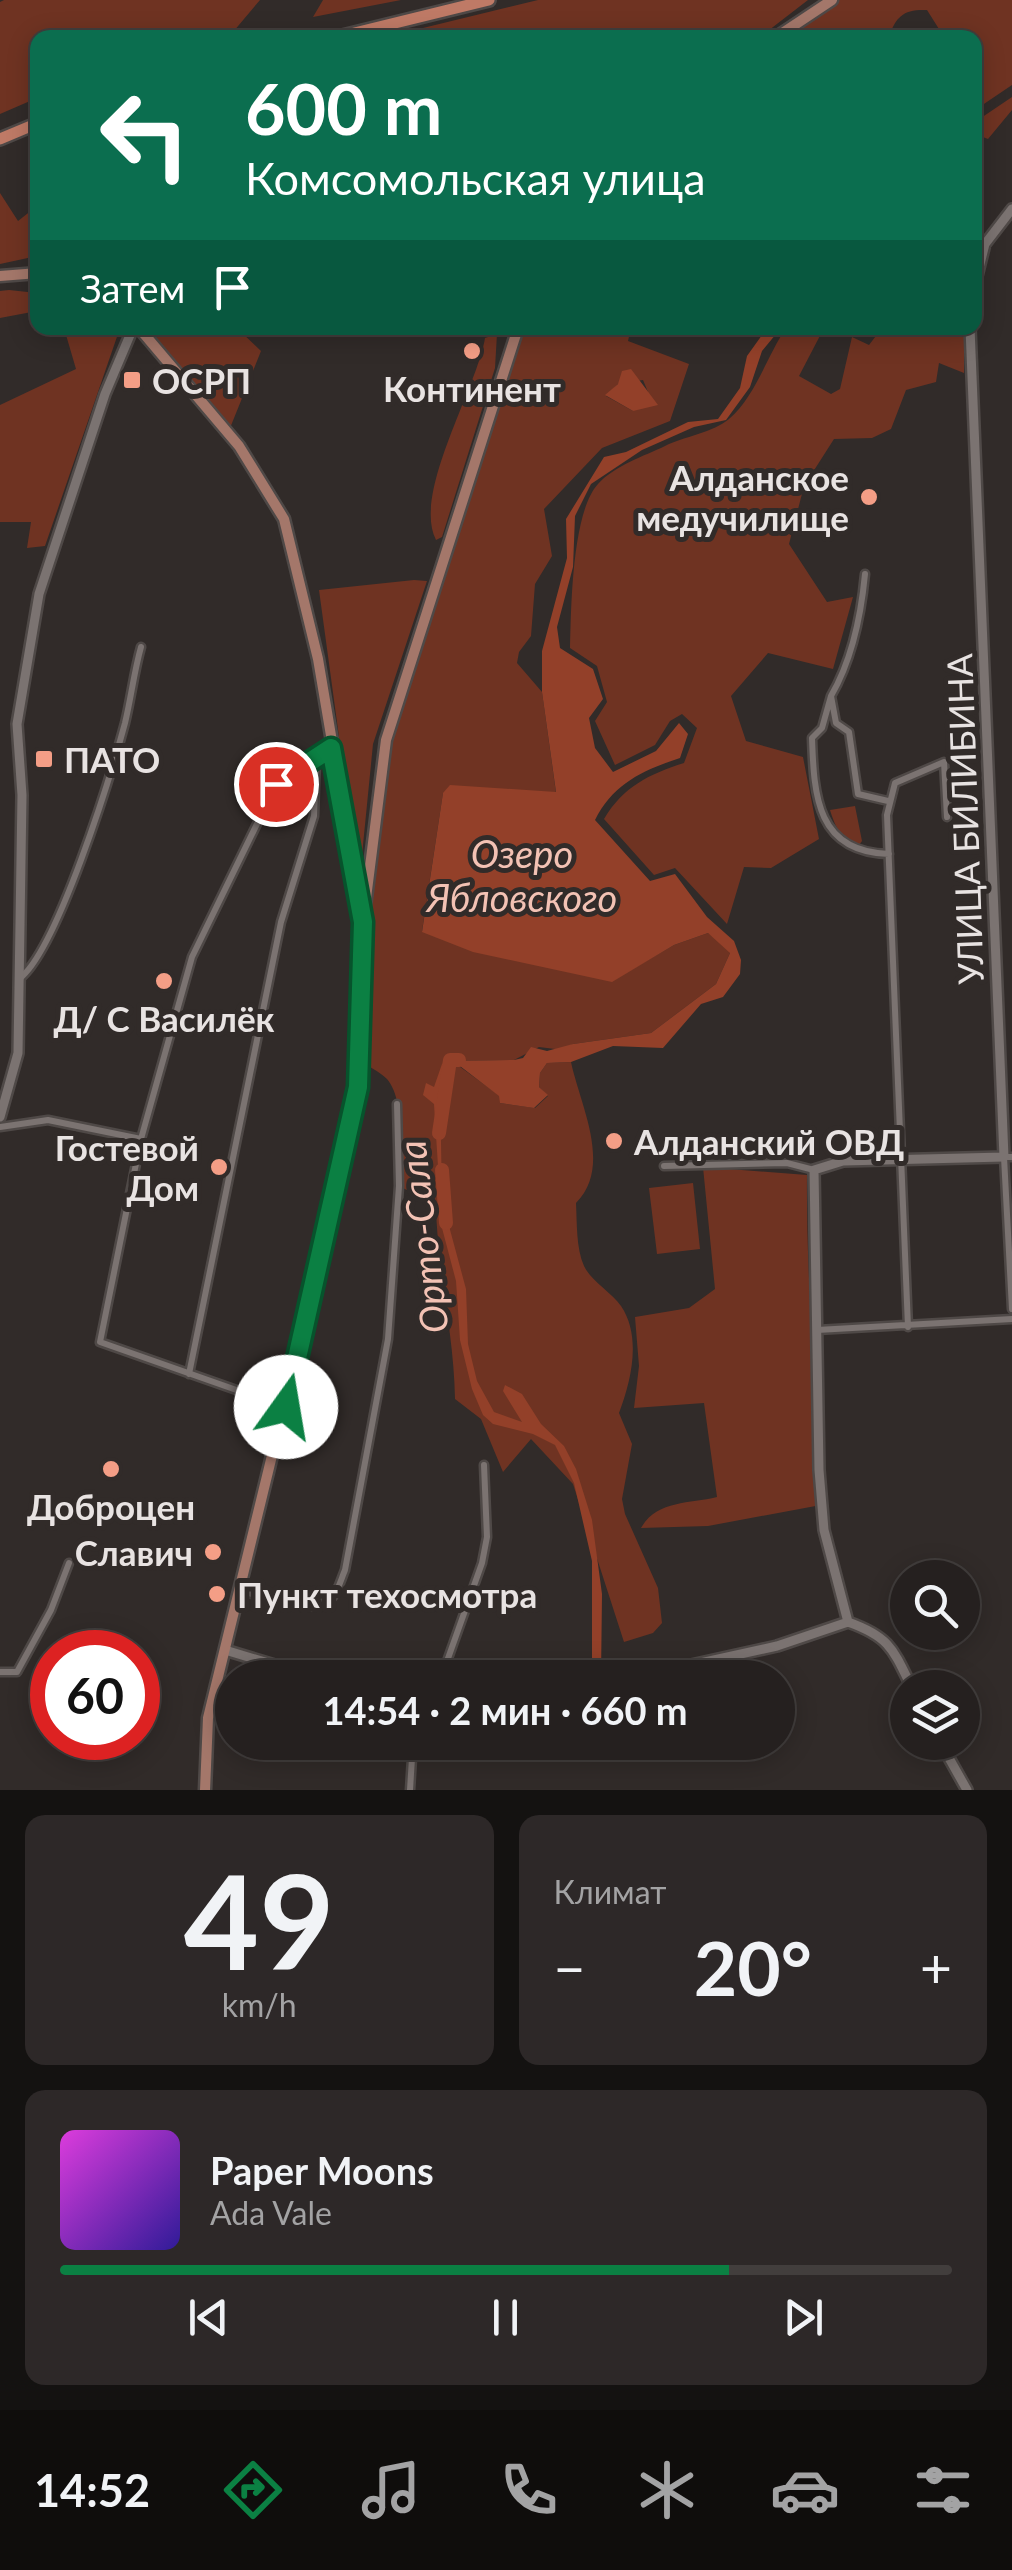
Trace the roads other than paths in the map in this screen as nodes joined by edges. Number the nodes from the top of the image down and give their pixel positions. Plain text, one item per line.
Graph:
1 (489, 0) edge
2 (832, 0) edge
3 (367, 30) edge
4 (787, 30) edge
5 (30, 126) edge
6 (0, 139) edge
7 (1012, 209) edge
8 (982, 259) edge
9 (30, 273) edge
10 (0, 276) edge
11 (133, 335) edge
12 (142, 335) edge
13 (516, 335) edge
14 (970, 335) edge
15 (865, 574) dead end
16 (141, 647) dead end
17 (831, 696) junction
18 (331, 748) junction
19 (316, 760) junction
20 (888, 801) junction
21 (947, 817) dead end
22 (889, 854) junction
23 (363, 922) junction
24 (18, 980) junction
25 (397, 1104) dead end
26 (0, 1117) edge
27 (0, 1127) edge
28 (141, 1139) junction
29 (1008, 1157) edge
30 (903, 1159) junction
31 (664, 1166) dead end
32 (814, 1170) junction
33 (1012, 1310) edge
34 (1012, 1319) edge
35 (908, 1327) junction
36 (817, 1330) junction
37 (189, 1374) junction
38 (286, 1407) junction
39 (484, 1465) dead end
40 (69, 1564) dead end
41 (242, 1591) junction
42 (848, 1622) junction
43 (225, 1650) junction
44 (258, 1660) edge
45 (447, 1660) edge
46 (714, 1660) edge
47 (903, 1670) edge
48 (0, 1672) edge
49 (412, 1760) edge
50 (950, 1760) edge
51 (205, 1790) edge
52 (410, 1790) edge
53 (967, 1790) edge

1 - 3 highway
2 - 4 main road
5 - 6 highway
7 - 8 street
9 - 10 main road
11 - 24 street
12 - 18 main road
13 - 23 main road
14 - 29 street, УЛИЦА БИЛИБИНА
15 - 17 street
16 - 24 street
17 - 20 street
17 - 22 street
18 - 19 street
18 - 23 main road
19 - 28 street
19 - 37 street
20 - 21 street
20 - 22 street
22 - 30 street
23 - 38 main road
24 - 26 street
25 - 41 street
27 - 28 street
28 - 37 street
29 - 30 street
29 - 33 street, УЛИЦА БИЛИБИНА
30 - 32 street
30 - 35 street
31 - 32 street
32 - 36 street
34 - 35 street
35 - 36 street
36 - 42 street
37 - 38 street
38 - 41 main road
39 - 45 street
40 - 48 street
41 - 43 main road
42 - 46 street
42 - 47 street
43 - 44 street
43 - 51 main road
49 - 52 street
50 - 53 street

